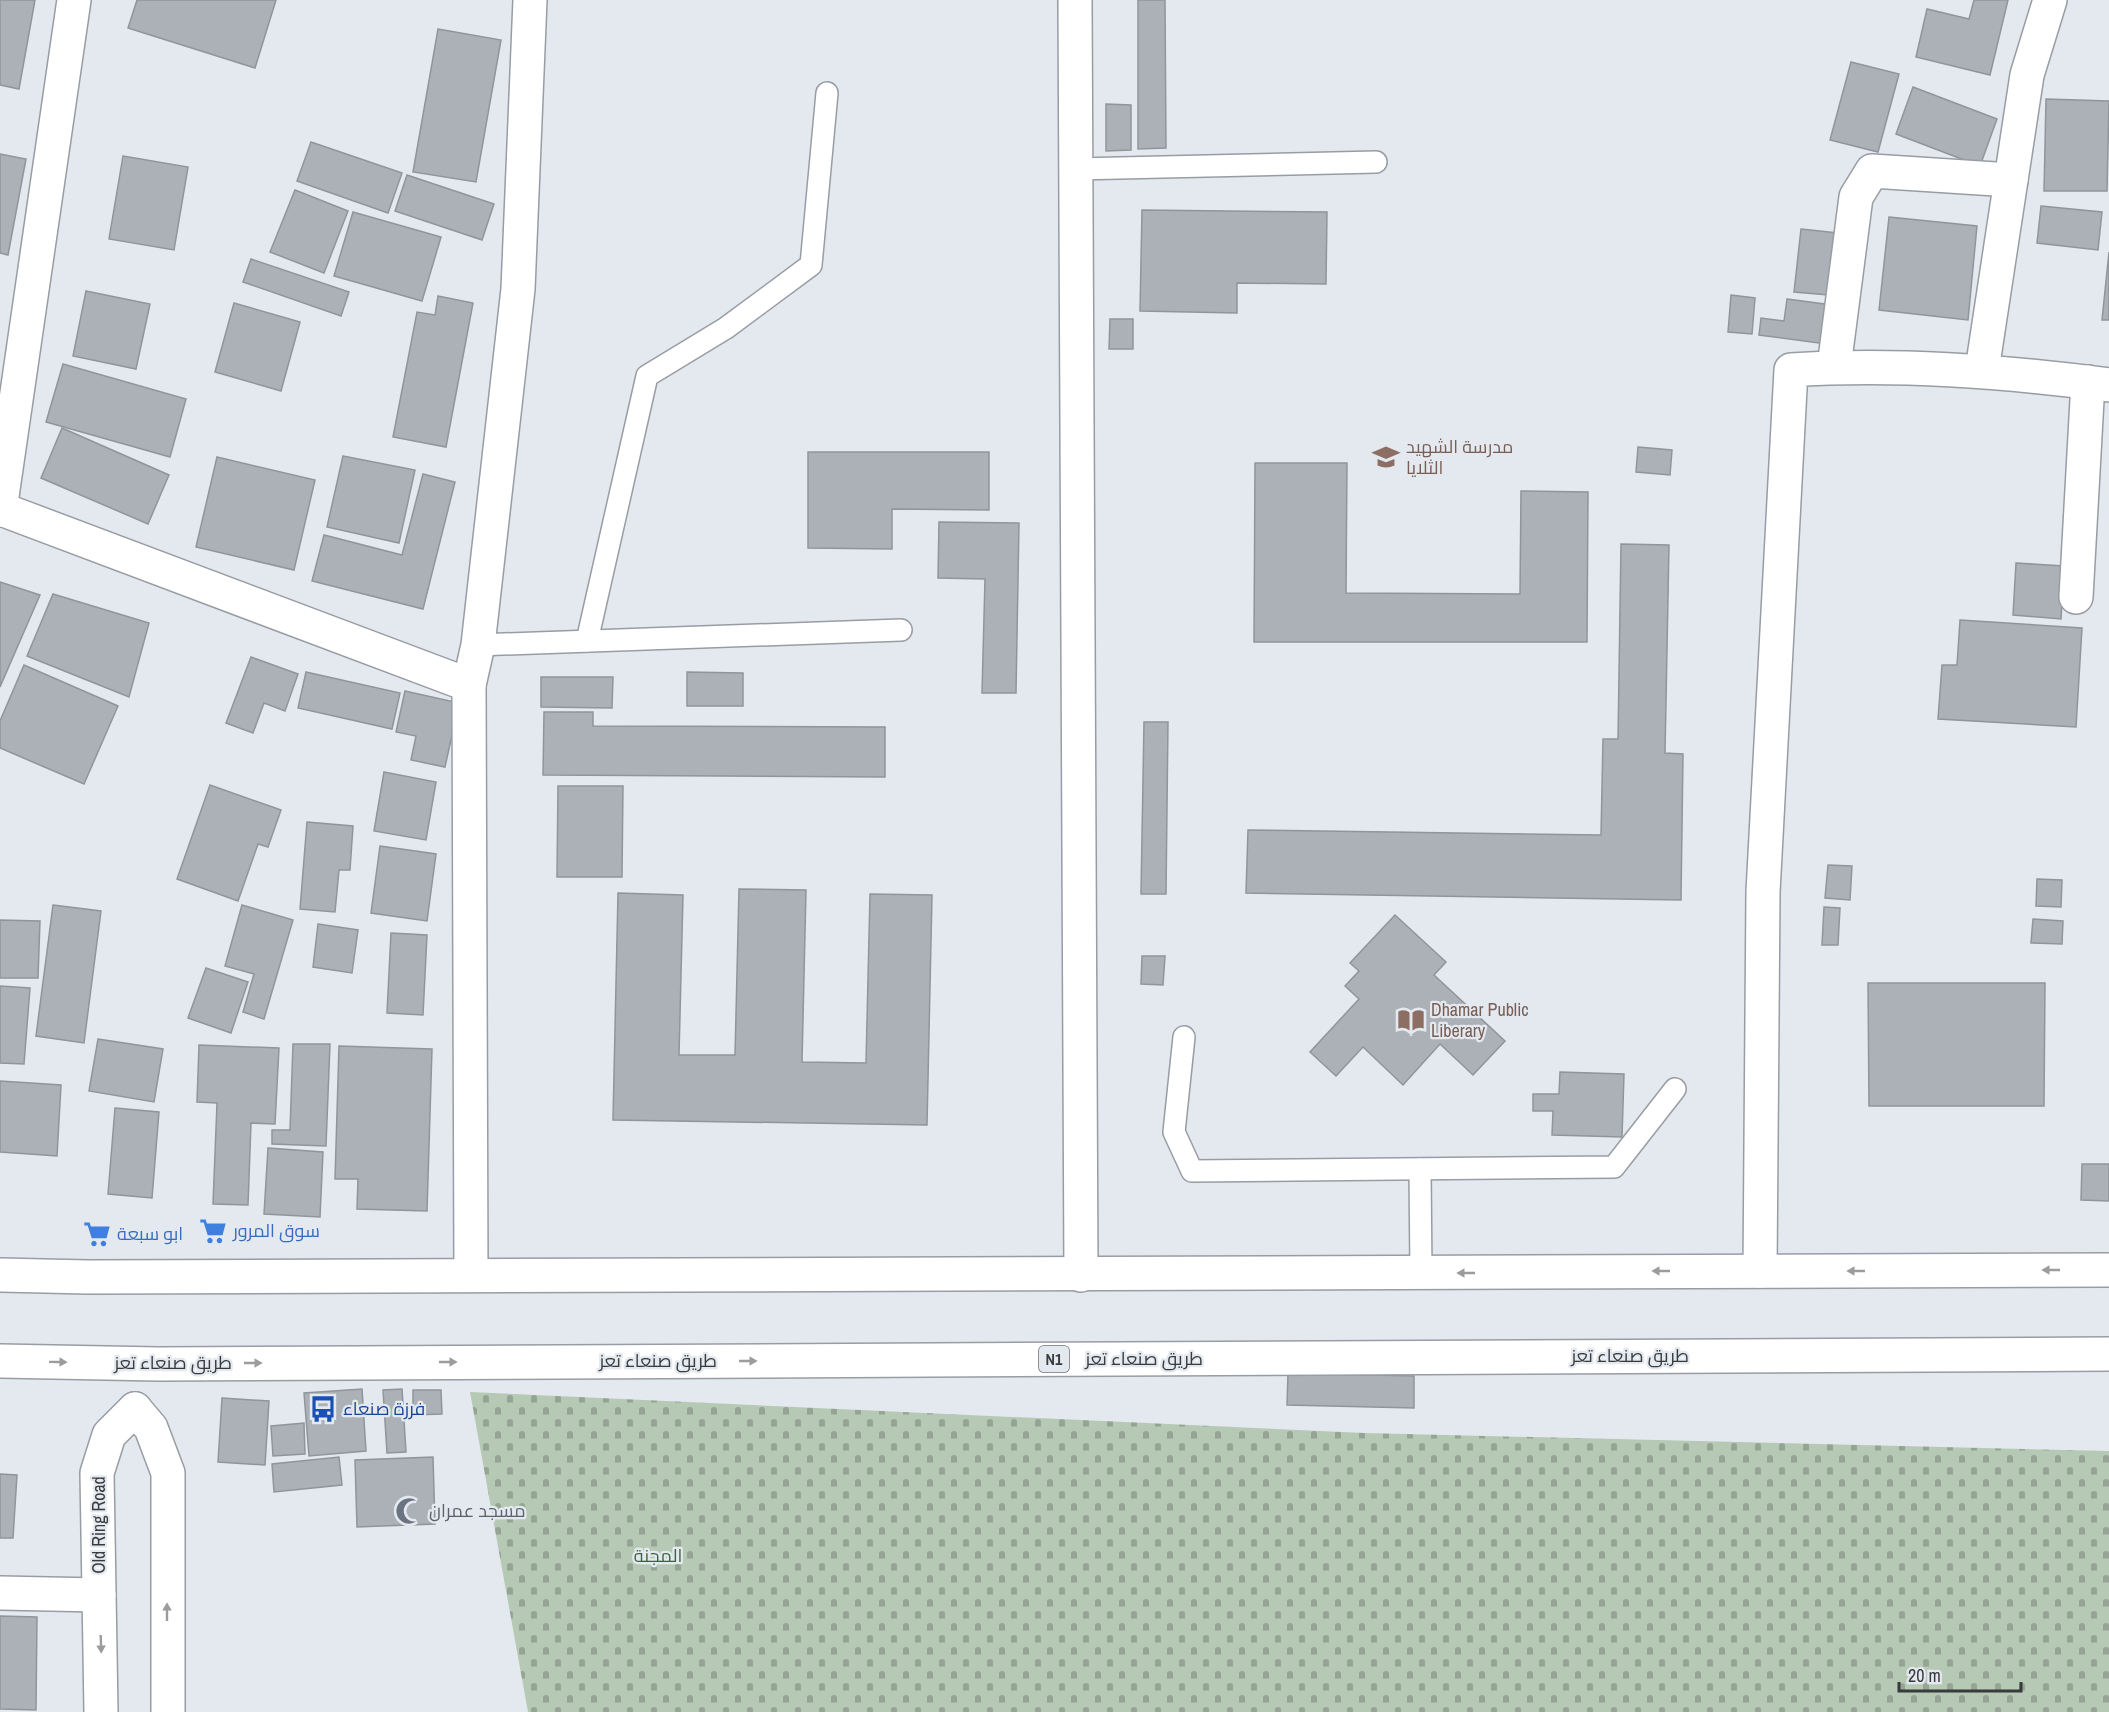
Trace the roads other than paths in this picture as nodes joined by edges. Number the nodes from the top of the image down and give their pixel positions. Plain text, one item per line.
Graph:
1 (74, 0) edge
2 (530, 0) edge
3 (1075, 0) edge
4 (2050, 0) edge
5 (827, 93) dead end
6 (1376, 162) dead end
7 (1076, 169) junction
8 (2011, 180) junction
9 (1834, 367) junction
10 (1982, 370) junction
11 (2098, 383) edge
12 (1, 510) edge
13 (2076, 597) dead end
14 (901, 630) dead end
15 (587, 641) junction
16 (478, 645) junction
17 (470, 685) junction
18 (1184, 1037) dead end
19 (1675, 1089) dead end
20 (1420, 1169) junction
21 (2109, 1270) edge
22 (1760, 1271) junction
23 (1421, 1273) junction
24 (0, 1275) edge
25 (471, 1275) junction
26 (1081, 1275) junction
27 (2109, 1353) edge
28 (0, 1361) edge
29 (132, 1363) junction
30 (135, 1409) junction
31 (0, 1593) edge
32 (99, 1595) junction
33 (101, 1712) edge
34 (168, 1712) edge

1 - 12 main road
2 - 16 main road
3 - 7 main road
4 - 8 main road
5 - 15 lane
6 - 7 lane
7 - 26 main road
8 - 9 main road
8 - 10 main road
9 - 10 main road
9 - 22 main road
10 - 11 main road
11 - 13 main road
12 - 17 main road
14 - 15 lane
15 - 16 lane
16 - 17 main road
17 - 25 main road
18 - 20 lane
19 - 20 lane
20 - 23 lane
21 -> 22 main road
22 -> 23 main road
23 - 26 main road
24 - 25 main road
25 - 26 main road
29 -> 27 main road, طريق صنعاء تعز / N1
28 -> 29 main road, طريق صنعاء تعز / N1
29 - 30 main road
30 - 32 main road, Old Ring Road
34 -> 30 main road
31 - 32 main road
32 -> 33 main road, Old Ring Road

